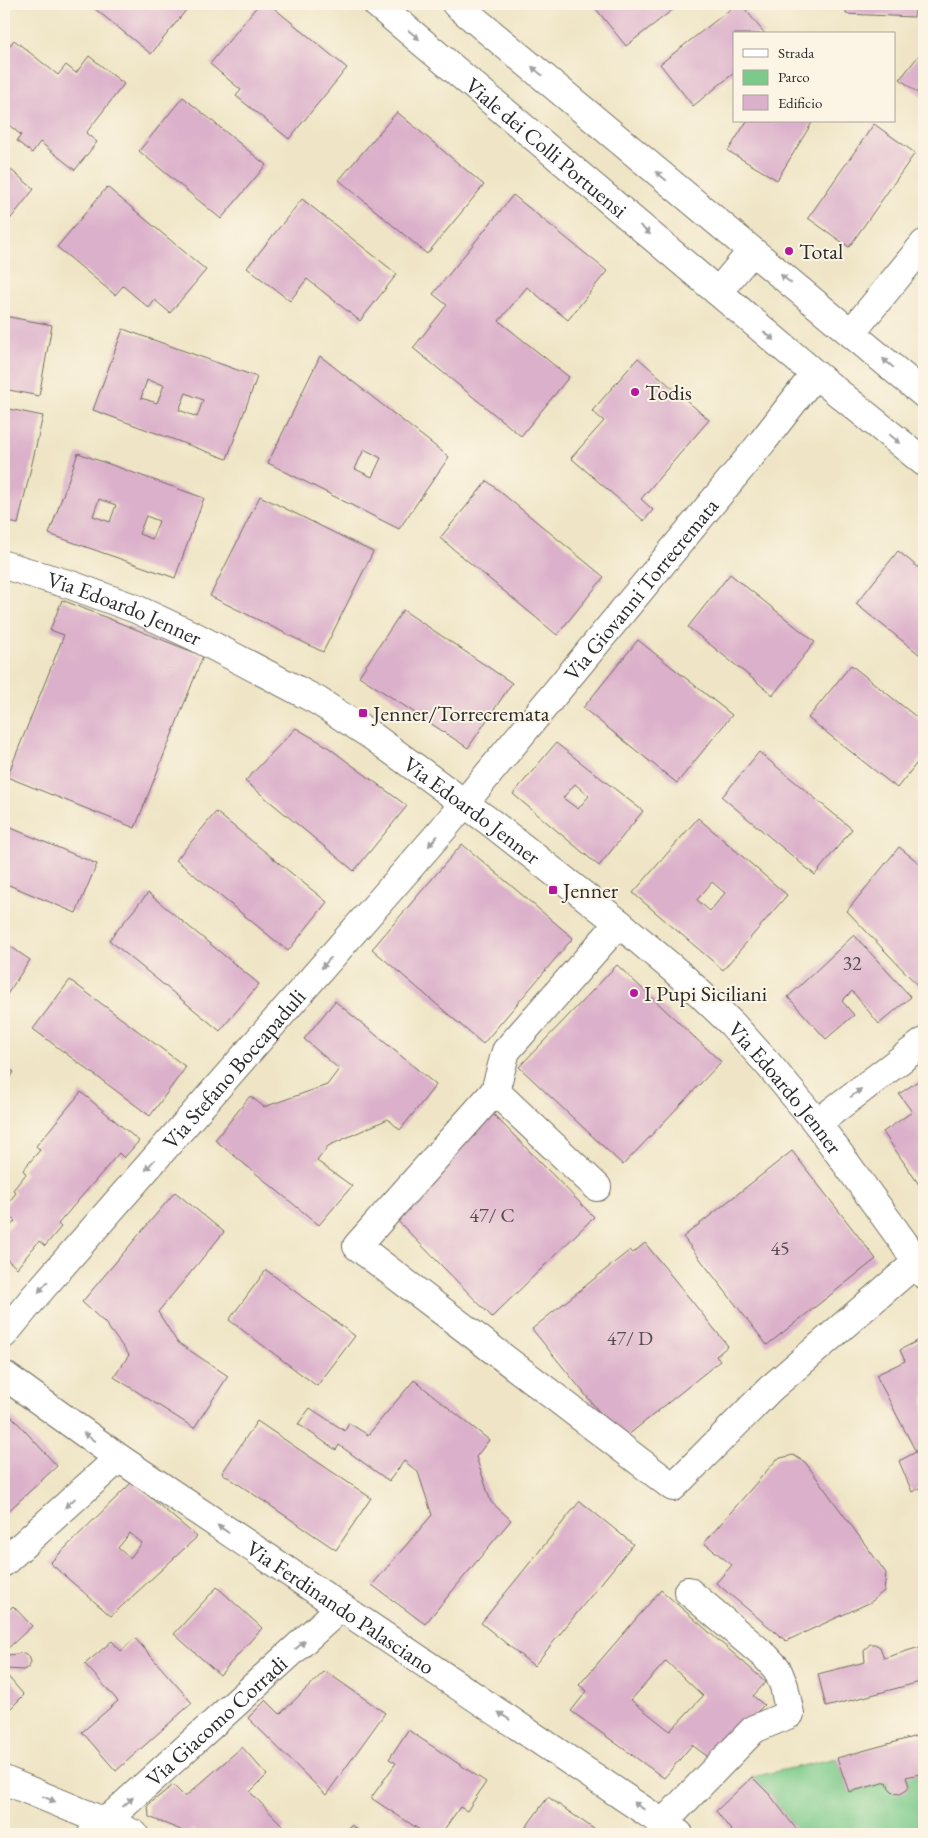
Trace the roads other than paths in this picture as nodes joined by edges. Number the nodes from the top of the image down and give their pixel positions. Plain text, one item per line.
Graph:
1 (377, 4) edge
2 (456, 4) edge
3 (924, 244) edge
4 (752, 251) junction
5 (718, 292) junction
6 (851, 333) junction
7 (815, 374) junction
8 (924, 394) edge
9 (924, 462) edge
10 (4, 565) edge
11 (463, 803) junction
12 (619, 923) junction
13 (924, 1042) edge
14 (495, 1091) junction
15 (817, 1123) junction
16 (597, 1187) dead end
17 (920, 1268) edge
18 (4, 1334) edge
19 (4, 1375) edge
20 (119, 1458) junction
21 (4, 1562) edge
22 (688, 1591) dead end
23 (339, 1607) junction
24 (4, 1780) edge
25 (671, 1828) edge
26 (98, 1829) edge
27 (134, 1834) edge

1 -> 5 street, Viale dei Colli Portuensi
4 -> 2 street
3 - 6 street
4 - 5 street
6 -> 4 street
5 -> 7 street, Viale dei Colli Portuensi
8 -> 6 street
7 -> 9 street, Viale dei Colli Portuensi
7 - 11 street, Via Giovanni Torrecremata
10 - 11 street, Via Edoardo Jenner
11 - 12 street, Via Edoardo Jenner
11 -> 18 street, Via Stefano Boccapaduli
12 - 14 street
12 - 15 street, Via Edoardo Jenner
15 -> 13 street
14 - 16 street
14 - 17 street
15 - 17 street, Via Edoardo Jenner
20 -> 19 street, Via Ferdinando Palasciano
20 -> 21 street
23 -> 20 street, Via Ferdinando Palasciano
22 - 25 street
25 -> 23 street, Via Ferdinando Palasciano
26 -> 23 street, Via Giacomo Corradi
24 -> 26 street
26 - 27 street

